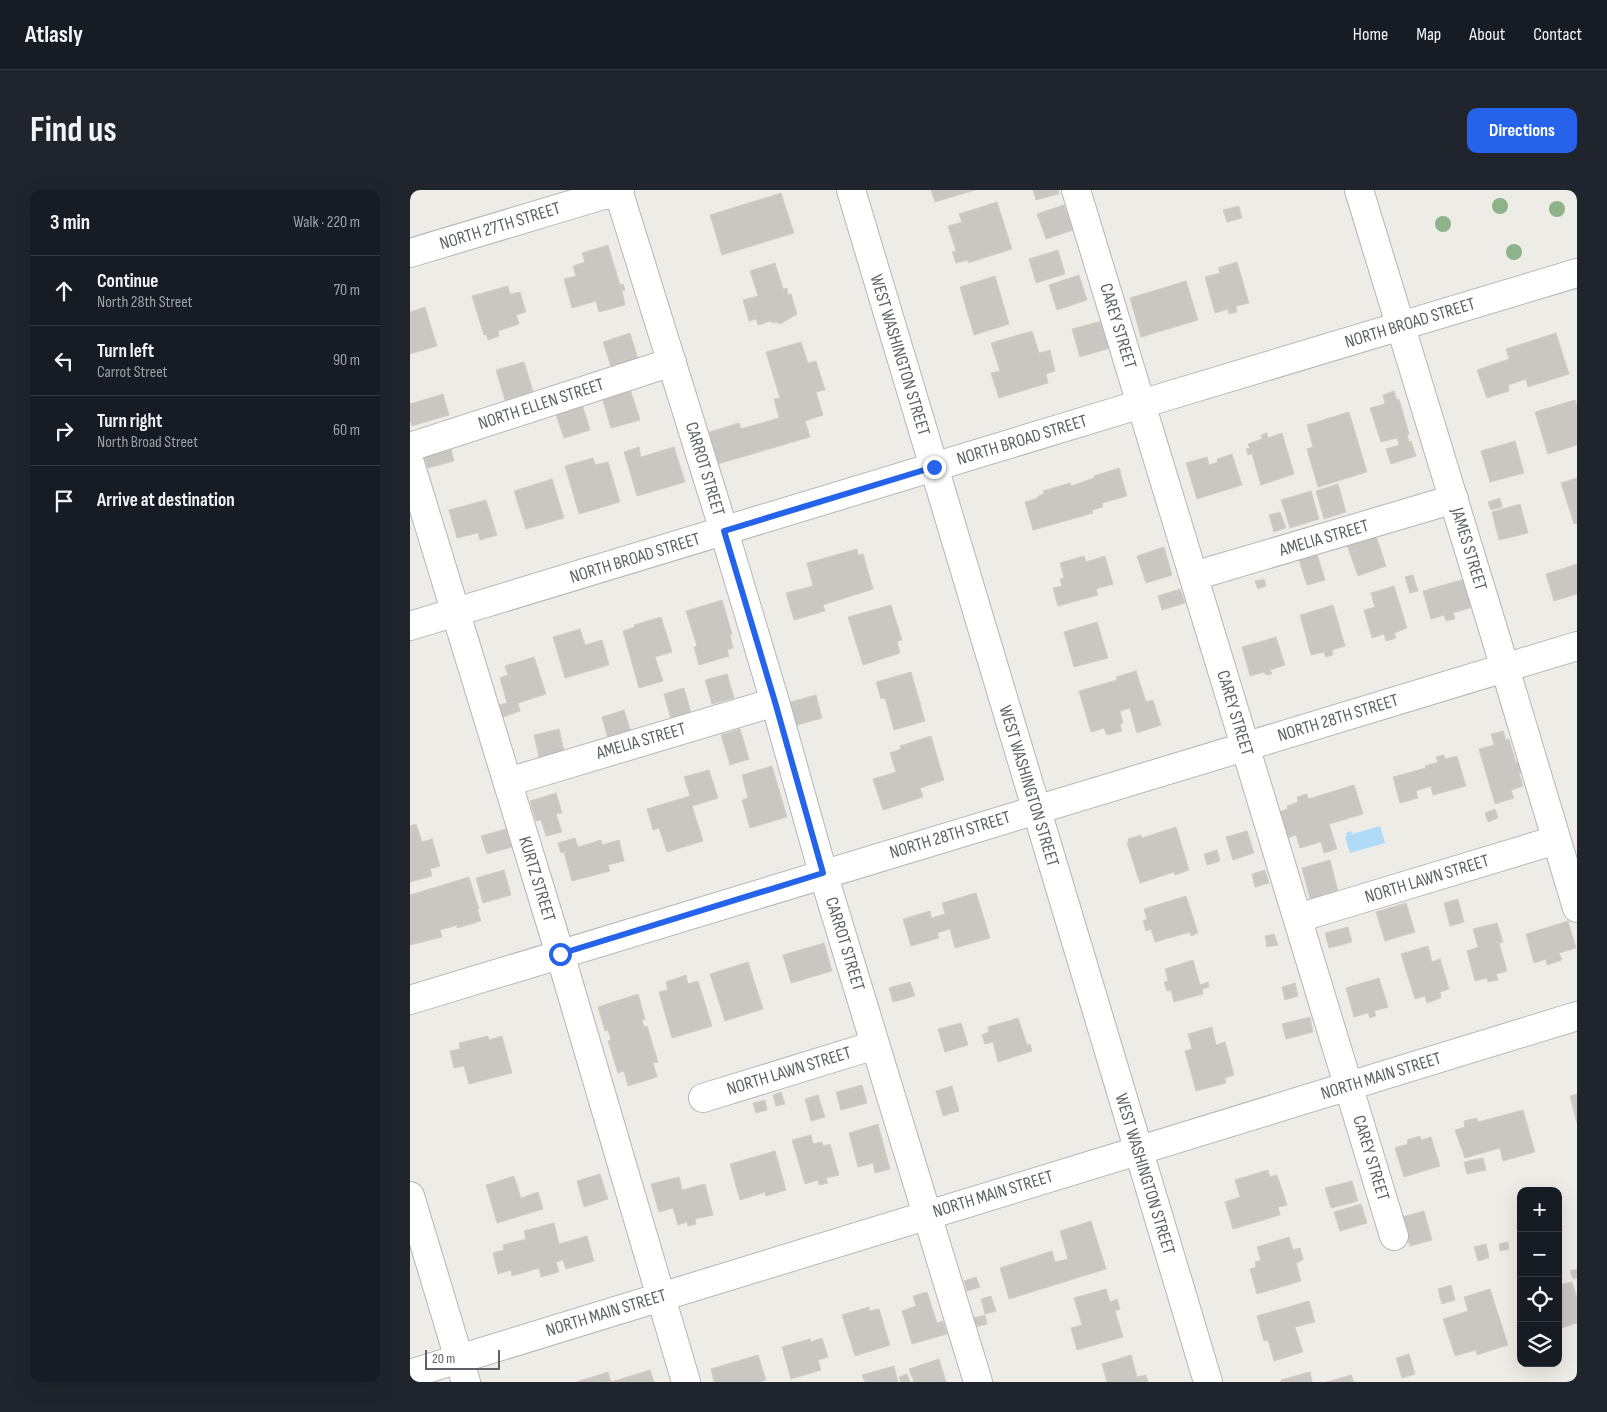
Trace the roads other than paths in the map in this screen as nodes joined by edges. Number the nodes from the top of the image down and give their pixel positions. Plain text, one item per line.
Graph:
1 (619, 190) edge
2 (851, 190) edge
3 (1076, 190) edge
4 (1359, 190) edge
5 (410, 253) edge
6 (1577, 273) edge
7 (1400, 326) junction
8 (672, 362) junction
9 (1141, 404) junction
10 (410, 447) edge
11 (410, 463) edge
12 (934, 467) junction
13 (1454, 500) junction
14 (724, 531) junction
15 (1194, 576) junction
16 (456, 613) junction
17 (410, 626) edge
18 (1577, 646) edge
19 (1505, 668) junction
20 (775, 702) junction
21 (1245, 745) junction
22 (508, 782) junction
23 (1036, 809) junction
24 (1556, 840) junction
25 (823, 873) junction
26 (1577, 908) edge
27 (1298, 918) junction
28 (560, 954) junction
29 (410, 1000) edge
30 (1577, 1016) edge
31 (875, 1045) junction
32 (1348, 1086) junction
33 (703, 1098) dead end
34 (1138, 1150) junction
35 (410, 1196) edge
36 (926, 1215) junction
37 (1394, 1236) dead end
38 (660, 1296) junction
39 (462, 1370) edge
40 (410, 1374) edge
41 (686, 1382) edge
42 (978, 1382) edge
43 (1208, 1382) edge

1 - 5 street, NORTH 27TH STREET
1 - 8 street, CARROT STREET
2 - 12 street, WEST WASHINGTON STREET
3 - 9 street, CAREY STREET
4 - 7 street, JAMES STREET
6 - 7 street, NORTH BROAD STREET
7 - 9 street, NORTH BROAD STREET
7 - 13 street, JAMES STREET
8 - 10 street, NORTH ELLEN STREET
8 - 14 street, CARROT STREET
9 - 12 street, NORTH BROAD STREET
9 - 15 street, CAREY STREET
11 - 16 street, KURTZ STREET
12 - 14 street, NORTH BROAD STREET
12 - 23 street, WEST WASHINGTON STREET
13 - 15 street, AMELIA STREET
13 - 19 street, JAMES STREET
14 - 16 street, NORTH BROAD STREET
14 - 20 street, CARROT STREET
15 - 21 street, CAREY STREET
16 - 17 street, NORTH BROAD STREET
16 - 22 street, KURTZ STREET
18 - 19 street, NORTH 28TH STREET
19 - 21 street, NORTH 28TH STREET
19 - 24 street, JAMES STREET
20 - 22 street, AMELIA STREET
20 - 25 street, CARROT STREET
21 - 23 street, NORTH 28TH STREET
21 - 27 street, CAREY STREET
22 - 28 street, KURTZ STREET
23 - 25 street, NORTH 28TH STREET
23 - 34 street, WEST WASHINGTON STREET
24 - 26 street, JAMES STREET
24 - 27 street, NORTH LAWN STREET
25 - 28 street, NORTH 28TH STREET
25 - 31 street, CARROT STREET
27 - 32 street, CAREY STREET
28 - 29 street, NORTH 28TH STREET
28 - 38 street, KURTZ STREET
30 - 32 street, NORTH MAIN STREET
31 - 33 street, NORTH LAWN STREET
31 - 36 street, CARROT STREET
32 - 34 street, NORTH MAIN STREET
32 - 37 street, CAREY STREET
34 - 36 street, NORTH MAIN STREET
34 - 43 street, WEST WASHINGTON STREET
35 - 39 street
36 - 38 street, NORTH MAIN STREET
36 - 42 street, CARROT STREET
38 - 39 street, NORTH MAIN STREET
38 - 41 street, KURTZ STREET
39 - 40 street, NORTH MAIN STREET

